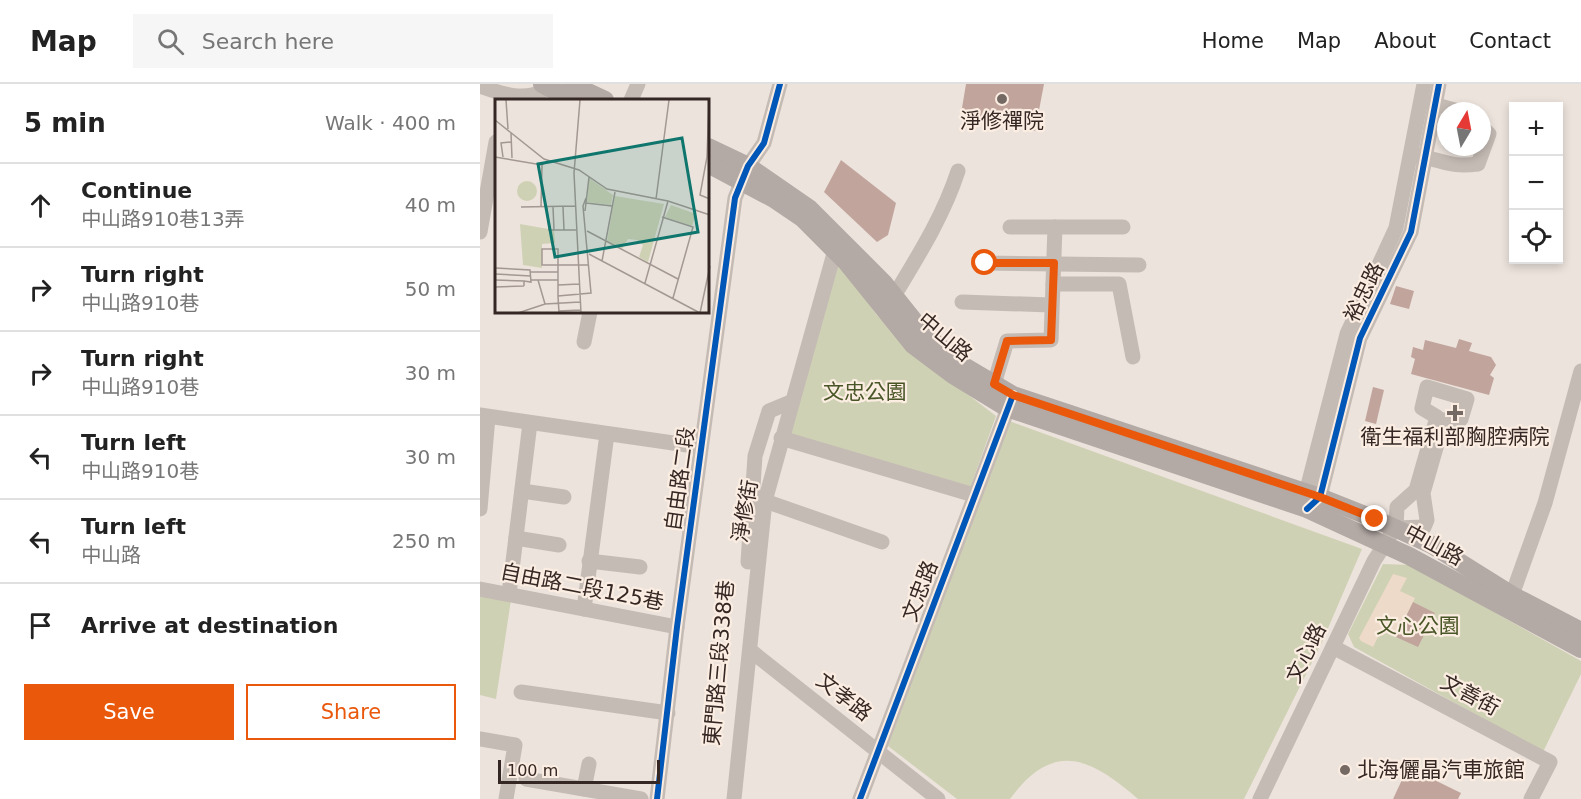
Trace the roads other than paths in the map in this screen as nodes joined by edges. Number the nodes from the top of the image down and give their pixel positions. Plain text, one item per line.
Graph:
1 (571, 84) edge
2 (638, 84) edge
3 (780, 84) edge
4 (1424, 84) edge
5 (1439, 84) edge
6 (548, 85) edge
7 (480, 86) edge
8 (505, 98) edge
9 (570, 99) edge
10 (603, 99) edge
11 (631, 99) edge
12 (1428, 102) junction
13 (1437, 105) edge
14 (495, 148) edge
15 (710, 148) edge
16 (1419, 156) junction
17 (1481, 156) edge
18 (710, 164) edge
19 (958, 171) dead end
20 (745, 173) junction
21 (1010, 227) dead end
22 (1055, 227) junction
23 (1123, 227) dead end
24 (480, 232) edge
25 (839, 245) junction
26 (985, 263) dead end
27 (1054, 263) junction
28 (1139, 265) dead end
29 (710, 284) edge
30 (1053, 284) junction
31 (724, 286) junction
32 (888, 301) junction
33 (962, 302) dead end
34 (1051, 304) junction
35 (590, 314) edge
36 (584, 342) dead end
37 (1133, 357) dead end
38 (1581, 371) edge
39 (994, 384) junction
40 (1010, 401) junction
41 (791, 402) junction
42 (484, 416) edge
43 (530, 423) junction
44 (607, 434) junction
45 (781, 438) junction
46 (701, 447) junction
47 (522, 491) junction
48 (974, 495) junction
49 (564, 497) dead end
50 (1311, 499) junction
51 (765, 501) junction
52 (480, 509) edge
53 (1396, 528) junction
54 (516, 538) junction
55 (882, 543) dead end
56 (1384, 544) junction
57 (559, 545) dead end
58 (589, 561) junction
59 (640, 567) dead end
60 (480, 589) edge
61 (509, 594) junction
62 (1512, 595) junction
63 (584, 609) junction
64 (677, 627) junction
65 (1581, 631) edge
66 (1333, 647) junction
67 (1581, 649) edge
68 (751, 651) junction
69 (521, 692) dead end
70 (668, 713) junction
71 (480, 739) edge
72 (878, 751) junction
73 (589, 764) dead end
74 (526, 779) dead end
75 (584, 789) junction
76 (506, 799) edge
77 (641, 799) edge
78 (657, 799) edge
79 (729, 799) edge
80 (734, 799) edge
81 (860, 799) edge
82 (938, 799) edge
83 (1260, 799) edge
84 (1531, 799) edge

1 - 10 main road
2 - 11 street
3 - 20 street, 自由路二段
4 - 12 street, 裕忠路
5 - 12 street, 裕忠路
6 - 8 street
6 - 9 main road
7 - 8 street
12 - 13 street
12 - 16 street, 裕忠路
14 - 24 street
15 - 20 main road
16 - 17 street
16 - 50 street, 裕忠路
18 - 20 main road
19 - 32 street
20 - 25 main road, 中山路
20 - 31 street, 自由路二段
21 - 22 street
22 - 23 street
22 - 27 street
25 - 32 main road, 中山路
25 - 41 street, 淨修街
26 - 27 street
27 - 28 street
27 - 30 street
29 - 31 street
30 - 34 street
30 - 37 street
31 - 46 street, 自由路二段
32 - 39 main road, 中山路
32 - 40 main road, 中山路
33 - 34 street
34 - 39 street
35 - 36 street
38 - 62 street
39 - 40 main road, 中山路
40 - 48 street, 文忠路
40 - 50 main road, 中山路
41 - 45 street, 淨修街
41 - 79 street, 東門路三段338巷
42 - 43 street
42 - 52 street
43 - 44 street
43 - 47 street
44 - 46 street
44 - 58 street
45 - 48 street
45 - 51 street, 淨修街
46 - 64 street, 自由路二段
47 - 49 street
47 - 54 street
48 - 72 street, 文忠路
50 - 53 main road, 中山路
50 - 56 main road, 中山路
51 - 55 street
51 - 68 street, 淨修街
53 - 53 street
53 - 56 street, 文心路
53 - 62 main road, 中山路
54 - 57 street
54 - 61 street
56 - 66 street, 文心路
56 - 67 main road, 中山路
58 - 59 street
58 - 63 street
60 - 61 street, 自由路二段125巷
61 - 63 street, 自由路二段125巷
62 - 65 main road, 中山路
63 - 64 street, 自由路二段125巷
64 - 70 street, 自由路二段
66 - 83 street, 文心路
66 - 84 street, 文善街
68 - 72 street, 文孝路
68 - 80 street, 淨修街
69 - 70 street
70 - 78 street, 自由路二段
71 - 76 street
72 - 81 street, 文忠路
72 - 82 street, 文孝路
73 - 75 street
74 - 75 street
75 - 77 street

